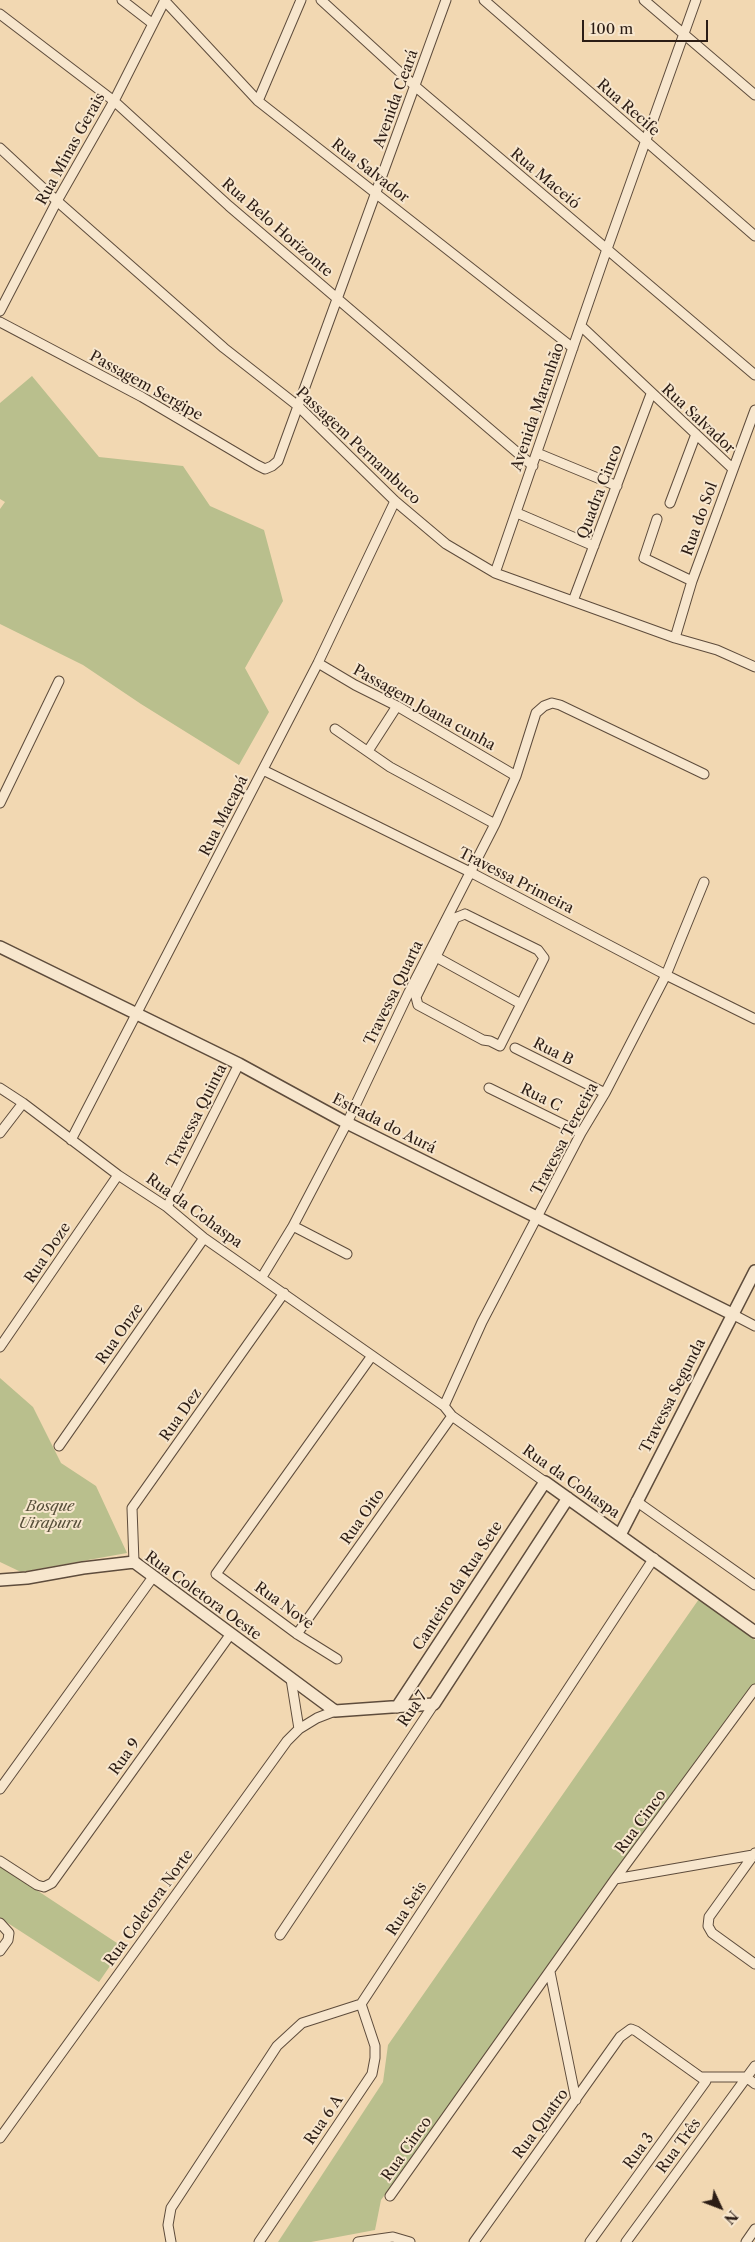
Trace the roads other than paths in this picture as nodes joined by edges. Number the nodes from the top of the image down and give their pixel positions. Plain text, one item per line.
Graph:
1 (122, 0) edge
2 (165, 0) edge
3 (300, 0) edge
4 (321, 0) edge
5 (446, 0) edge
6 (484, 0) edge
7 (644, 0) edge
8 (696, 0) edge
9 (0, 14) edge
10 (153, 24) junction
11 (684, 35) junction
12 (416, 86) junction
13 (755, 95) edge
14 (114, 101) junction
15 (258, 101) junction
16 (645, 142) junction
17 (0, 148) edge
18 (376, 194) junction
19 (57, 201) junction
20 (755, 236) edge
21 (607, 249) junction
22 (0, 291) edge
23 (8, 298) junction
24 (338, 298) junction
25 (0, 312) edge
26 (0, 322) edge
27 (581, 326) junction
28 (573, 348) junction
29 (755, 375) edge
30 (652, 394) junction
31 (298, 406) junction
32 (755, 410) edge
33 (696, 434) junction
34 (537, 453) junction
35 (278, 461) joint
36 (533, 466) junction
37 (733, 469) junction
38 (617, 486) junction
39 (395, 501) junction
40 (670, 503) dead end
41 (517, 513) junction
42 (657, 519) dead end
43 (594, 546) junction
44 (495, 573) junction
45 (692, 581) junction
46 (574, 601) junction
47 (675, 638) junction
48 (318, 663) junction
49 (755, 667) edge
50 (60, 681) dead end
51 (397, 706) junction
52 (335, 729) dead end
53 (368, 751) junction
54 (263, 770) junction
55 (704, 774) dead end
56 (516, 776) junction
57 (0, 803) edge
58 (495, 824) junction
59 (470, 872) junction
60 (704, 882) dead end
61 (0, 947) edge
62 (436, 957) junction
63 (666, 974) junction
64 (413, 995) junction
65 (521, 1004) junction
66 (136, 1014) junction
67 (755, 1019) edge
68 (515, 1048) dead end
69 (239, 1064) junction
70 (0, 1088) edge
71 (489, 1088) dead end
72 (605, 1093) junction
73 (23, 1103) junction
74 (348, 1123) junction
75 (0, 1133) edge
76 (581, 1133) junction
77 (70, 1140) junction
78 (118, 1175) junction
79 (167, 1206) junction
80 (538, 1218) junction
81 (293, 1226) junction
82 (204, 1238) junction
83 (347, 1254) dead end
84 (755, 1271) edge
85 (262, 1277) junction
86 (284, 1293) junction
87 (732, 1314) junction
88 (755, 1326) edge
89 (0, 1347) edge
90 (372, 1357) junction
91 (444, 1406) junction
92 (452, 1416) junction
93 (59, 1446) dead end
94 (544, 1482) junction
95 (568, 1498) junction
96 (636, 1501) junction
97 (620, 1535) junction
98 (654, 1558) junction
99 (134, 1562) junction
100 (153, 1577) junction
101 (0, 1580) edge
102 (755, 1586) edge
103 (755, 1632) edge
104 (297, 1634) junction
105 (230, 1635) junction
106 (337, 1659) dead end
107 (291, 1679) junction
108 (755, 1689) edge
109 (434, 1704) junction
110 (397, 1707) junction
111 (335, 1711) junction
112 (299, 1729) junction
113 (0, 1789) edge
114 (754, 1854) edge
115 (0, 1861) edge
116 (615, 1879) junction
117 (0, 1923) edge
118 (280, 1935) dead end
119 (0, 1951) edge
120 (755, 1964) edge
121 (550, 1972) junction
122 (361, 2004) junction
123 (755, 2066) edge
124 (701, 2077) junction
125 (746, 2077) junction
126 (755, 2084) edge
127 (576, 2100) junction
128 (0, 2138) edge
129 (390, 2196) dead end
130 (755, 2230) edge
131 (171, 2242) edge
132 (259, 2242) edge
133 (358, 2242) edge
134 (410, 2242) edge
135 (474, 2242) edge
136 (590, 2242) edge
137 (626, 2242) edge
138 (746, 2242) edge

1 - 10 street
2 - 10 street, Rua Minas Gerais
2 - 15 street, Rua Salvador
3 - 15 street
4 - 12 street, Rua Maceió
5 - 12 street, Avenida Ceará
6 - 16 street, Rua Recife
7 - 11 street
8 - 11 street, Avenida Maranhão
9 - 14 street, Rua Belo Horizonte
10 - 14 street, Rua Minas Gerais
11 - 13 street
11 - 16 street, Avenida Maranhão
12 - 18 street, Avenida Ceará
12 - 21 street, Rua Maceió
14 - 19 street, Rua Minas Gerais
14 - 24 street, Rua Belo Horizonte
15 - 18 street, Rua Salvador
16 - 20 street, Rua Recife
16 - 21 street, Avenida Maranhão
17 - 19 street, Passagem Pernambuco
18 - 24 street, Avenida Ceará
18 - 28 street, Rua Salvador
19 - 23 street, Rua Minas Gerais
19 - 31 street, Passagem Pernambuco
21 - 27 street, Avenida Maranhão
21 - 29 street, Rua Maceió
22 - 23 street
23 - 25 street, Rua Minas Gerais
24 - 31 street, Avenida Ceará
24 - 36 street, Rua Belo Horizonte
26 - 35 street, Passagem Sergipe
27 - 28 street, Avenida Maranhão
27 - 30 street, Rua Salvador
28 - 34 street, Avenida Maranhão
30 - 33 street, Rua Salvador
30 - 38 street, Quadra Cinco
31 - 35 street, Avenida Ceará
31 - 39 street, Passagem Pernambuco
32 - 37 street, Rua do Sol
33 - 37 street, Rua Salvador
33 - 40 street
34 - 36 street, Avenida Maranhão
34 - 38 street
36 - 41 street, Avenida Maranhão
37 - 45 street, Rua do Sol
38 - 43 street, Quadra Cinco
39 - 44 street, Passagem Pernambuco
39 - 48 street, Rua Macapá
41 - 43 street
41 - 44 street, Avenida Maranhão
42 - 45 street
43 - 46 street, Quadra Cinco
44 - 46 street, Passagem Pernambuco
45 - 47 street, Rua do Sol
46 - 47 street, Passagem Pernambuco
47 - 49 street, Passagem Pernambuco
48 - 51 street, Passagem Joana cunha
48 - 54 street, Rua Macapá
50 - 57 street
51 - 53 street
51 - 56 street, Passagem Joana cunha
52 - 53 street
53 - 58 street
54 - 59 street, Travessa Primeira
54 - 66 street, Rua Macapá
55 - 56 street, Travessa Quarta
56 - 58 street, Travessa Quarta
58 - 59 street, Travessa Quarta
59 - 63 street, Travessa Primeira
59 - 64 street, Travessa Quarta
60 - 63 street, Travessa Terceira
61 - 66 street, Estrada do Aurá
62 - 64 street
62 - 65 street
62 - 65 street
63 - 67 street, Travessa Primeira
63 - 72 street, Travessa Terceira
64 - 65 street
64 - 74 street, Travessa Quarta
66 - 69 street, Estrada do Aurá
66 - 77 street, Rua Macapá
68 - 72 street, Rua B
69 - 74 street, Estrada do Aurá
69 - 79 street, Travessa Quinta
70 - 73 street, Rua da Cohaspa
71 - 76 street, Rua C
72 - 76 street, Travessa Terceira
73 - 75 street
73 - 77 street, Rua da Cohaspa
74 - 80 street, Estrada do Aurá
74 - 81 street, Travessa Quarta
76 - 80 street, Travessa Terceira
77 - 78 street, Rua da Cohaspa
78 - 79 street, Rua da Cohaspa
78 - 89 street, Rua Doze
79 - 82 street, Rua da Cohaspa
80 - 87 street, Estrada do Aurá
80 - 91 street, Travessa Terceira
81 - 83 street
81 - 85 street, Travessa Quarta
82 - 85 street, Rua da Cohaspa
82 - 93 street, Rua Onze
84 - 87 street, Travessa Segunda
85 - 86 street, Rua da Cohaspa
86 - 90 street, Rua da Cohaspa
86 - 99 street, Rua Dez
87 - 88 street, Estrada do Aurá
87 - 96 street, Travessa Segunda
90 - 91 street, Rua da Cohaspa
90 - 104 street, Rua Nove
91 - 92 street, Rua da Cohaspa
92 - 94 street, Rua da Cohaspa
92 - 104 street, Rua Oito
94 - 95 street, Rua da Cohaspa
94 - 110 street, Canteiro da Rua Sete
95 - 97 street, Rua da Cohaspa
95 - 109 street, Rua 7
96 - 97 street, Travessa Segunda
96 - 102 street
97 - 98 street, Rua da Cohaspa
98 - 103 street, Rua da Cohaspa
98 - 122 street, Rua Seis
99 - 100 street, Rua Coletora Oeste
99 - 101 street, Rua Coletora Oeste
100 - 105 street, Rua Coletora Oeste
100 - 113 street
104 - 106 street, Rua Nove
105 - 107 street, Rua Coletora Oeste
105 - 115 street, Rua 9
107 - 111 street, Rua Coletora Oeste
107 - 112 street
108 - 116 street, Rua Cinco
109 - 110 street
109 - 118 street, Rua 7
110 - 111 street
111 - 112 street, Rua Coletora Norte
112 - 128 street, Rua Coletora Norte
114 - 116 street
114 - 120 street
116 - 121 street, Rua Cinco
117 - 119 street
121 - 127 street
121 - 129 street, Rua Cinco
122 - 131 street
122 - 132 street, Rua 6 A
123 - 125 street, Rua Três
124 - 125 street
124 - 127 street, Rua Quatro
124 - 136 street, Rua 3
125 - 126 street
125 - 137 street, Rua Três
127 - 135 street, Rua Quatro
130 - 138 street
133 - 134 street

